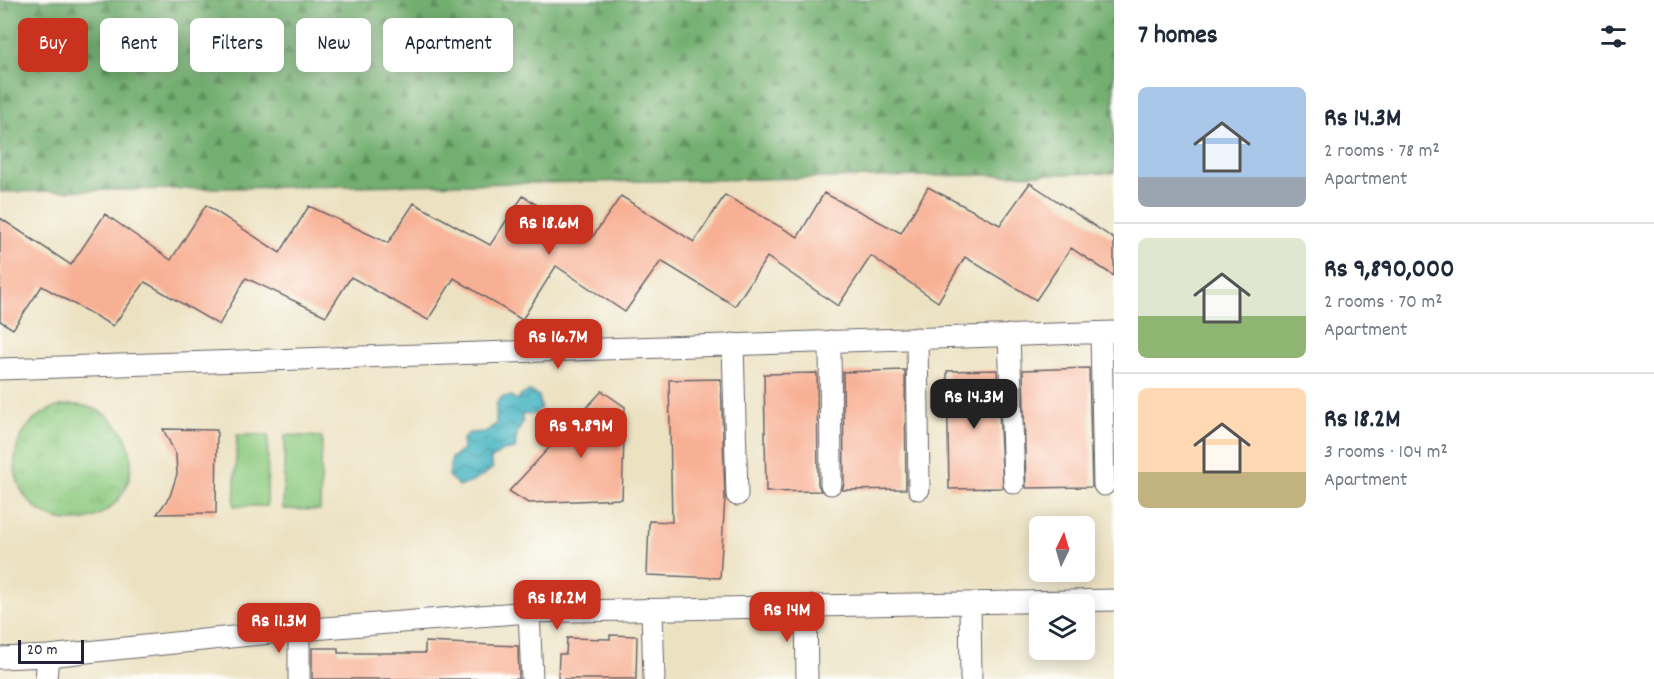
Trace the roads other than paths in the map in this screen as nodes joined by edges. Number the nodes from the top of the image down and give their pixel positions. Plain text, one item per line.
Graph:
1 (1107, 333) edge
2 (1010, 335) junction
3 (917, 338) junction
4 (830, 341) junction
5 (733, 344) junction
6 (0, 369) edge
7 (1014, 483) dead end
8 (831, 484) dead end
9 (1104, 485) dead end
10 (919, 489) dead end
11 (737, 495) dead end
12 (1114, 600) edge
13 (970, 604) junction
14 (806, 607) junction
15 (652, 610) junction
16 (529, 612) junction
17 (299, 630) junction
18 (48, 656) junction
19 (0, 658) edge
20 (46, 679) edge
21 (299, 679) edge
22 (532, 679) edge
23 (654, 679) edge
24 (807, 679) edge
25 (971, 679) edge

1 - 2 street
1 - 9 street
2 - 3 street
2 - 7 street
3 - 4 street
3 - 10 street
4 - 5 street
4 - 8 street
5 - 6 street
5 - 11 street
12 - 13 street
13 - 14 street
13 - 25 street
14 - 15 street
14 - 24 street
15 - 16 street
15 - 23 street
16 - 17 street
16 - 22 street
17 - 18 street
17 - 21 street
18 - 19 street
18 - 20 street

